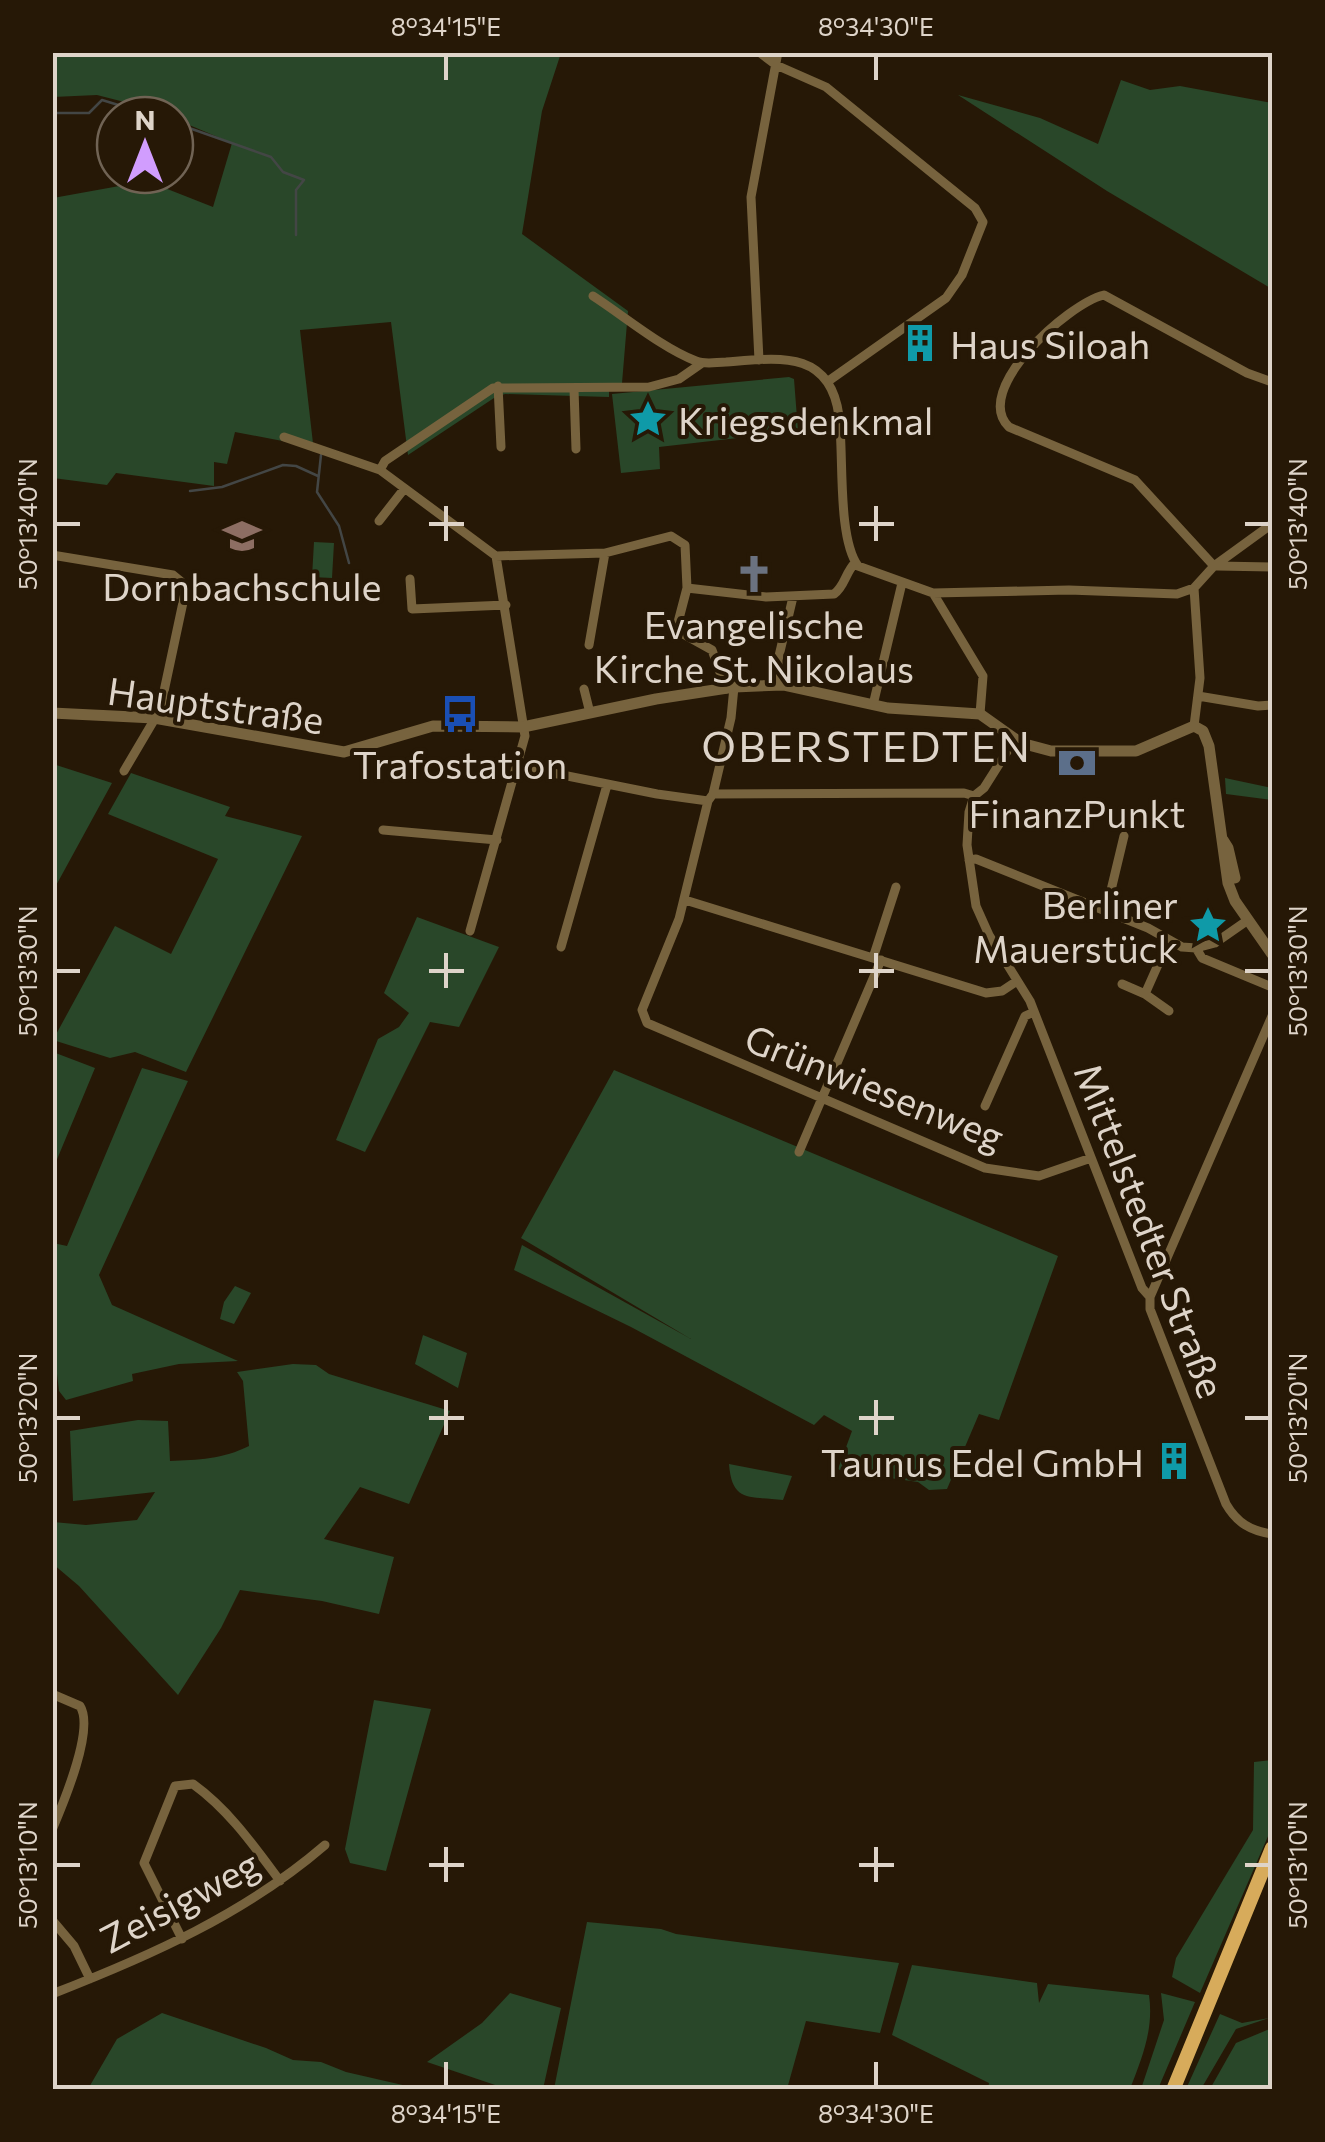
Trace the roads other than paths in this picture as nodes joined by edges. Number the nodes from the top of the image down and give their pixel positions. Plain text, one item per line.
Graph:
1 (759, 52) edge
2 (778, 52) edge
3 (776, 65) junction
4 (593, 296) dead end
5 (758, 360) junction
6 (702, 364) junction
7 (827, 382) junction
8 (1272, 382) edge
9 (498, 386) junction
10 (574, 389) junction
11 (284, 438) dead end
12 (502, 447) dead end
13 (576, 449) dead end
14 (380, 470) junction
15 (404, 489) junction
16 (379, 521) dead end
17 (1272, 524) edge
18 (605, 554) junction
19 (52, 555) edge
20 (496, 556) junction
21 (855, 563) junction
22 (1214, 566) junction
23 (1272, 566) edge
24 (410, 579) dead end
25 (902, 583) junction
26 (687, 588) junction
27 (1194, 588) junction
28 (933, 593) junction
29 (793, 597) junction
30 (506, 605) junction
31 (589, 645) dead end
32 (778, 685) junction
33 (730, 688) junction
34 (584, 689) dead end
35 (1198, 696) junction
36 (872, 705) junction
37 (1272, 705) edge
38 (52, 713) edge
39 (590, 713) junction
40 (980, 714) junction
41 (154, 718) junction
42 (1194, 726) junction
43 (524, 727) junction
44 (1015, 739) junction
45 (518, 766) junction
46 (124, 771) dead end
47 (608, 785) junction
48 (974, 796) junction
49 (711, 798) junction
50 (383, 830) dead end
51 (1124, 836) dead end
52 (497, 840) junction
53 (969, 860) junction
54 (896, 887) dead end
55 (685, 900) junction
56 (1106, 911) junction
57 (1248, 920) junction
58 (470, 930) dead end
59 (1169, 940) junction
60 (561, 947) dead end
61 (1196, 948) junction
62 (1272, 954) edge
63 (877, 959) junction
64 (1018, 981) junction
65 (1122, 984) dead end
66 (1272, 987) edge
67 (1145, 994) junction
68 (1169, 1011) dead end
69 (1034, 1012) junction
70 (1272, 1016) edge
71 (823, 1098) junction
72 (985, 1106) dead end
73 (800, 1152) dead end
74 (1091, 1158) junction
75 (1150, 1298) junction
76 (1272, 1534) edge
77 (52, 1694) edge
78 (52, 1830) edge
79 (325, 1845) dead end
80 (1272, 1848) edge
81 (280, 1882) junction
82 (52, 1920) edge
83 (182, 1938) junction
84 (90, 1980) junction
85 (52, 1994) edge
86 (1173, 2090) edge

1 - 3 street
2 - 3 street
3 - 5 street
3 - 7 street
4 - 6 street
5 - 6 street
5 - 7 street
6 - 10 street
7 - 21 street
8 - 22 street
9 - 10 street
9 - 12 street
9 - 14 street
10 - 13 street
11 - 14 street
14 - 15 street
15 - 16 street
15 - 20 street
17 - 22 street
18 - 20 street
18 - 26 street
18 - 31 street
19 - 41 street
20 - 30 street
21 - 25 street
21 - 29 street
22 - 23 street
22 - 27 street
24 - 30 street
25 - 28 street
25 - 36 street
26 - 29 street
26 - 33 street
27 - 28 street
27 - 35 street
28 - 40 street
29 - 32 street
30 - 43 street
32 - 33 street, Hauptstraße
32 - 36 street, Hauptstraße
33 - 39 street, Hauptstraße
33 - 49 street
34 - 39 street
35 - 37 street
35 - 42 street
36 - 40 street, Hauptstraße
38 - 41 street, Hauptstraße
39 - 43 street, Hauptstraße
40 - 44 street
41 - 43 street, Hauptstraße
41 - 46 street
42 - 44 street
42 - 57 street
43 - 45 street
44 - 48 street, Mittelstedter Straße
45 - 47 street
45 - 52 street
47 - 49 street
47 - 60 street
48 - 49 street
48 - 53 street, Mittelstedter Straße
49 - 55 street
50 - 52 street
51 - 56 street
52 - 58 street
53 - 56 street
53 - 64 street, Mittelstedter Straße
54 - 63 street
55 - 63 street
55 - 71 street, Grünwiesenweg
56 - 59 street
57 - 61 street
57 - 62 street
59 - 61 street
59 - 67 street
61 - 66 street
63 - 64 street
63 - 71 street
64 - 69 street, Mittelstedter Straße
65 - 67 street
67 - 68 street
69 - 72 street
69 - 74 street, Mittelstedter Straße
70 - 75 street
71 - 73 street
71 - 74 street, Grünwiesenweg
74 - 75 street, Mittelstedter Straße
75 - 76 street, Mittelstedter Straße
77 - 78 street
79 - 81 street, Zeisigweg
80 - 86 main road
81 - 83 street, Zeisigweg
81 - 83 street
82 - 84 street
83 - 84 street, Zeisigweg
84 - 85 street, Zeisigweg

